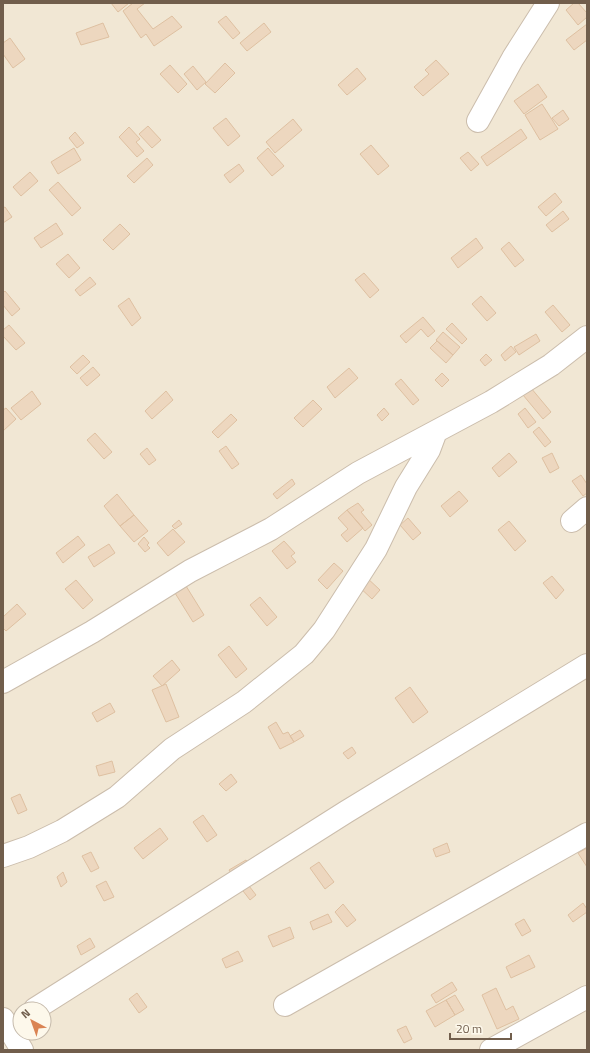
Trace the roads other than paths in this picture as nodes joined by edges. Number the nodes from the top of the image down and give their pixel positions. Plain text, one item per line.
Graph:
1 (548, 3) edge
2 (478, 121) dead end
3 (587, 337) edge
4 (435, 434) junction
5 (587, 665) edge
6 (3, 682) edge
7 (587, 834) edge
8 (3, 856) edge
9 (587, 997) edge
10 (48, 1001) edge
11 (285, 1005) dead end
12 (10, 1021) edge
13 (22, 1050) edge
14 (491, 1050) edge

1 - 2 street
3 - 4 street
4 - 6 street
4 - 8 street
5 - 10 street
7 - 11 street
9 - 14 street
12 - 13 street

